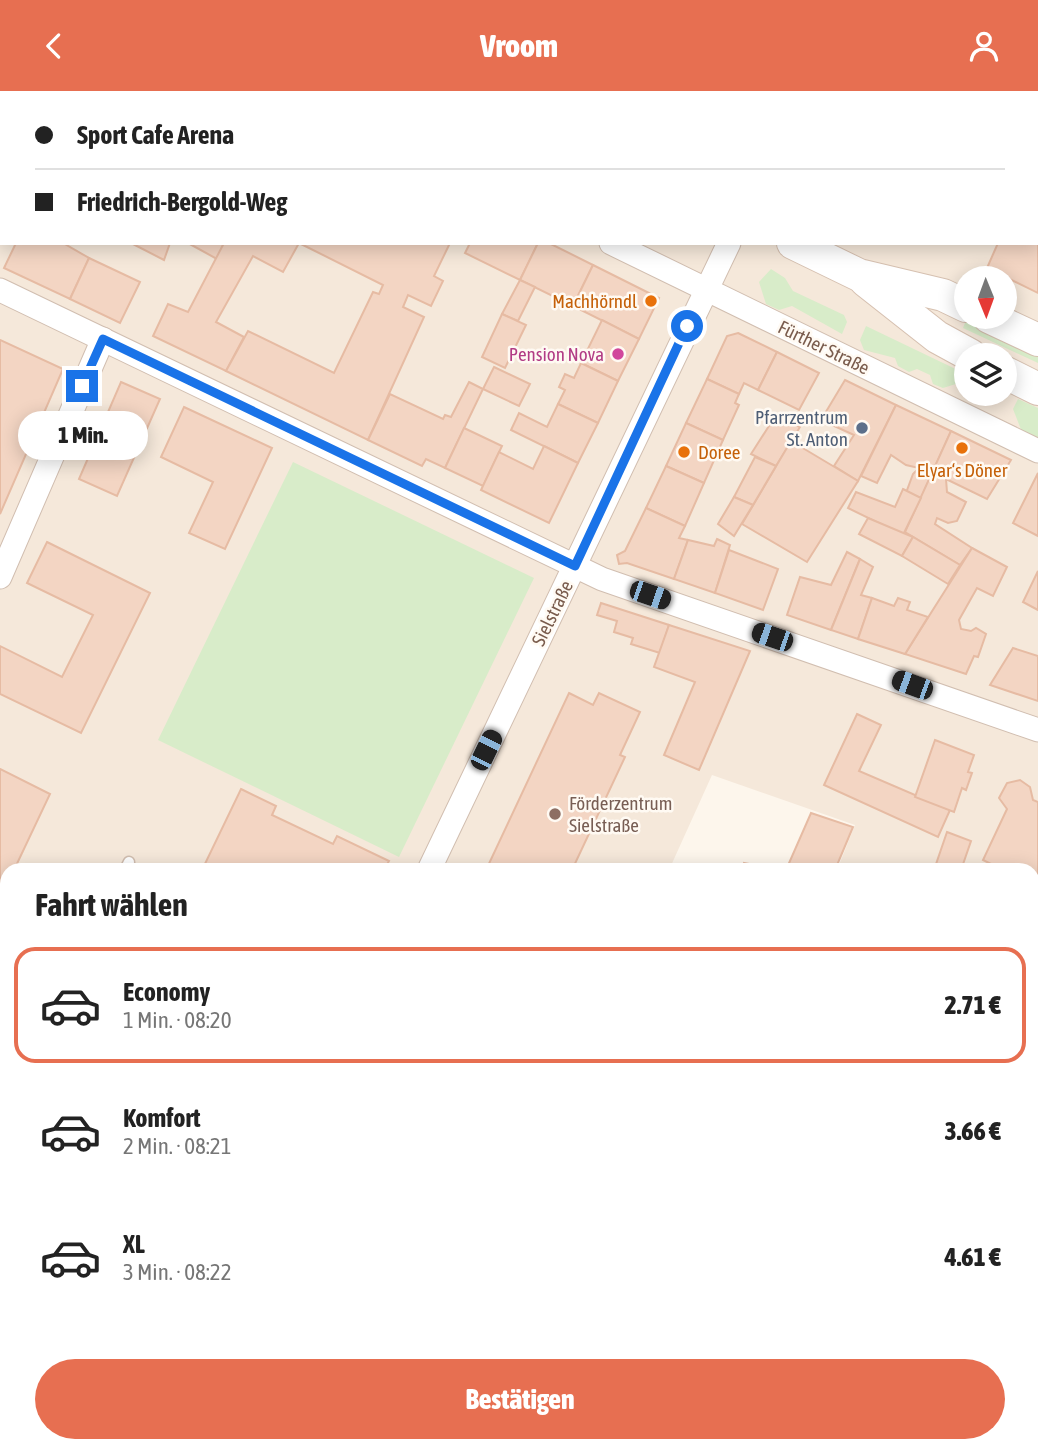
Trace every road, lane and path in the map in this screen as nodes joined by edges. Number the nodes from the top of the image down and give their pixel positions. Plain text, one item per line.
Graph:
1 (615, 245) edge
2 (728, 245) edge
3 (797, 245) edge
4 (859, 275) junction
5 (705, 289) junction
6 (0, 291) edge
7 (954, 300) edge
8 (1015, 329) edge
9 (103, 339) junction
10 (1038, 340) edge
11 (954, 346) edge
12 (1017, 378) edge
13 (1038, 389) edge
14 (1038, 451) edge
15 (575, 566) junction
16 (0, 577) edge
17 (1038, 730) edge
18 (432, 863) edge

1 - 5 street, Fürther Straße
2 - 5 street, Sielstraße
3 - 4 main road
4 - 7 main road
4 - 11 main road
5 - 14 street, Fürther Straße
5 - 15 street, Sielstraße
6 - 9 street
8 - 10 main road
9 - 15 street
9 - 16 street
12 - 13 main road
15 - 17 street
15 - 18 street, Sielstraße

